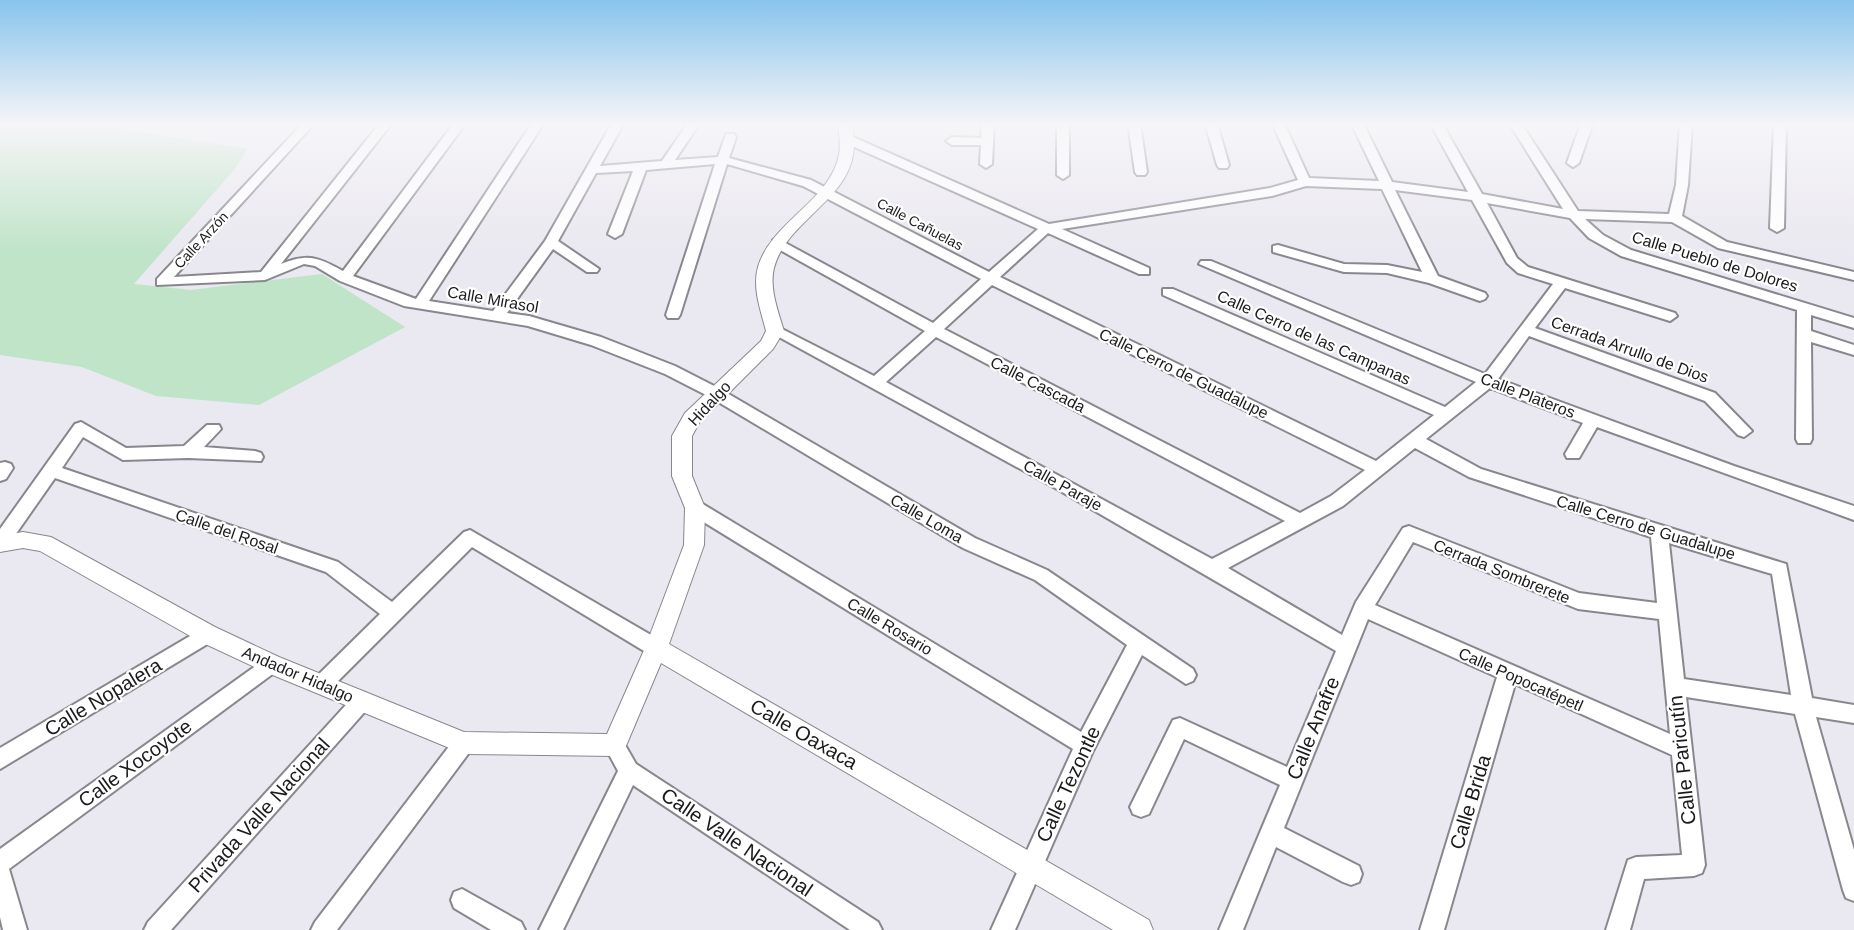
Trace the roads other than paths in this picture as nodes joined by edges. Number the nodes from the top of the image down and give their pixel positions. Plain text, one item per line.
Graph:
1 (269, 166) edge
2 (352, 166) edge
3 (428, 166) edge
4 (509, 166) edge
5 (594, 166) edge
6 (655, 166) edge
7 (722, 166) edge
8 (752, 166) edge
9 (841, 166) edge
10 (919, 166) edge
11 (1063, 166) edge
12 (1140, 166) edge
13 (1298, 166) edge
14 (1377, 166) edge
15 (1460, 166) edge
16 (1543, 166) edge
17 (1683, 166) edge
18 (1779, 166) edge
19 (640, 168) junction
20 (592, 170) junction
21 (1141, 172) dead end
22 (1063, 175) dead end
23 (1305, 182) junction
24 (1386, 185) junction
25 (824, 191) junction
26 (1477, 196) junction
27 (1575, 215) junction
28 (1675, 218) junction
29 (1046, 228) junction
30 (1777, 228) dead end
31 (615, 234) dead end
32 (551, 242) junction
33 (778, 243) junction
34 (1278, 249) dead end
35 (1206, 264) dead end
36 (592, 269) dead end
37 (1144, 271) dead end
38 (265, 276) junction
39 (1854, 276) edge
40 (345, 278) junction
41 (990, 278) junction
42 (1432, 279) junction
43 (1561, 283) junction
44 (1168, 292) dead end
45 (1480, 296) dead end
46 (419, 304) junction
47 (1804, 307) junction
48 (498, 315) junction
49 (673, 315) dead end
50 (1670, 316) dead end
51 (1854, 323) edge
52 (933, 329) junction
53 (1526, 330) junction
54 (775, 331) junction
55 (1804, 334) junction
56 (1854, 350) edge
57 (1488, 381) junction
58 (876, 382) junction
59 (715, 393) junction
60 (1446, 414) junction
61 (1593, 420) junction
62 (213, 429) dead end
63 (1744, 431) dead end
64 (1804, 439) dead end
65 (1414, 440) junction
66 (188, 452) junction
67 (1573, 454) dead end
68 (255, 457) dead end
69 (1378, 468) junction
70 (50, 470) junction
71 (695, 508) junction
72 (1854, 513) edge
73 (1300, 521) junction
74 (1409, 533) joint
75 (1659, 533) junction
76 (0, 543) edge
77 (1214, 567) junction
78 (1363, 608) junction
79 (1667, 612) junction
80 (393, 613) junction
81 (207, 634) junction
82 (1139, 642) junction
83 (1346, 647) junction
84 (656, 648) junction
85 (271, 664) junction
86 (1508, 674) junction
87 (1186, 675) dead end
88 (322, 684) junction
89 (1675, 686) junction
90 (362, 701) junction
91 (1803, 706) junction
92 (1854, 714) edge
93 (464, 743) junction
94 (614, 745) junction
95 (1085, 745) junction
96 (1680, 748) junction
97 (0, 759) edge
98 (630, 771) junction
99 (1292, 780) junction
100 (1142, 807) dead end
101 (1271, 833) junction
102 (0, 862) edge
103 (1030, 866) junction
104 (1351, 874) dead end
105 (0, 875) edge
106 (1854, 890) edge
107 (462, 900) dead end
108 (15, 930) edge
109 (156, 930) edge
110 (323, 930) edge
111 (513, 930) edge
112 (551, 930) edge
113 (870, 930) edge
114 (1003, 930) edge
115 (1139, 930) edge
116 (1231, 930) edge
117 (1432, 930) edge
118 (1618, 930) edge

1 - 38 street, Calle Arzón
2 - 38 street
3 - 40 street
4 - 46 street
5 - 20 street
6 - 19 street, Calle Cañuelas
7 - 49 street
8 - 25 street, Calle Cañuelas
9 - 25 street
10 - 29 street
11 - 22 street
12 - 21 street
13 - 23 street
14 - 24 street
15 - 26 street
16 - 27 street, Calle Pueblo de Dolores
17 - 28 street
18 - 30 street
19 - 20 street, Calle Cañuelas
19 - 31 street
20 - 32 street
23 - 24 street
23 - 29 street
24 - 26 street
24 - 42 street
25 - 33 street
25 - 41 street, Calle Cañuelas
26 - 27 street
26 - 43 street
27 - 28 street
27 - 47 street, Calle Pueblo de Dolores
28 - 39 street
29 - 37 street
29 - 41 street
32 - 36 street
32 - 48 street
33 - 52 street, Calle Cascada
33 - 54 street
34 - 42 street
35 - 57 street, Calle Plateros
38 - 40 street, Calle Mirasol
40 - 46 street, Calle Mirasol
41 - 52 street
41 - 69 street, Calle Cerro de Guadalupe
42 - 45 street
43 - 50 street
43 - 53 street
44 - 60 street, Calle Cerro de las Campanas
46 - 48 street, Calle Mirasol
47 - 51 street, Calle Pueblo de Dolores
47 - 55 street
48 - 59 street, Calle Mirasol
52 - 58 street
52 - 73 street, Calle Cascada
53 - 57 street
53 - 63 street, Cerrada Arrullo de Dios
54 - 58 street, Calle Paraje
54 - 59 street, Hidalgo
55 - 56 street
55 - 64 street
57 - 60 street
57 - 61 street, Calle Plateros
58 - 77 street, Calle Paraje
59 - 71 street, Hidalgo
59 - 82 street, Calle Loma
60 - 65 street
61 - 67 street
61 - 72 street, Calle Plateros
62 - 66 street
65 - 69 street
65 - 75 street, Calle Cerro de Guadalupe
66 - 68 street
66 - 70 street
69 - 73 street
70 - 76 street
70 - 80 street, Calle del Rosal
71 - 84 street, Hidalgo
71 - 95 street, Calle Rosario
73 - 77 street
74 - 78 street, Calle Anafre
74 - 79 street, Cerrada Sombrerete
75 - 79 street, Calle Paricutín
75 - 91 street, Calle Cerro de Guadalupe
76 - 81 street, Andador Hidalgo
77 - 83 street, Calle Paraje
78 - 83 street, Calle Anafre
78 - 86 street, Calle Popocatépetl
79 - 89 street, Calle Paricutín
80 - 84 street, Calle Oaxaca
80 - 88 street
81 - 85 street, Andador Hidalgo
81 - 97 street, Calle Nopalera
82 - 87 street, Calle Loma
82 - 95 street, Calle Tezontle
83 - 99 street, Calle Anafre
84 - 94 street, Hidalgo
84 - 103 street, Calle Oaxaca
85 - 88 street, Andador Hidalgo
85 - 102 street, Calle Xocoyote
86 - 96 street, Calle Popocatépetl
86 - 117 street, Calle Brida
88 - 90 street, Andador Hidalgo
89 - 91 street
89 - 96 street, Calle Paricutín
90 - 93 street, Andador Hidalgo
90 - 109 street, Privada Valle Nacional
91 - 92 street
91 - 106 street
93 - 94 street, Andador Hidalgo
93 - 110 street
94 - 98 street, Calle Valle Nacional
95 - 103 street, Calle Tezontle
96 - 118 street, Calle Paricutín
98 - 112 street
98 - 113 street, Calle Valle Nacional
99 - 100 street
99 - 101 street, Calle Anafre
101 - 104 street
101 - 116 street, Calle Anafre
103 - 114 street, Calle Tezontle
103 - 115 street, Calle Oaxaca
105 - 108 street
107 - 111 street

